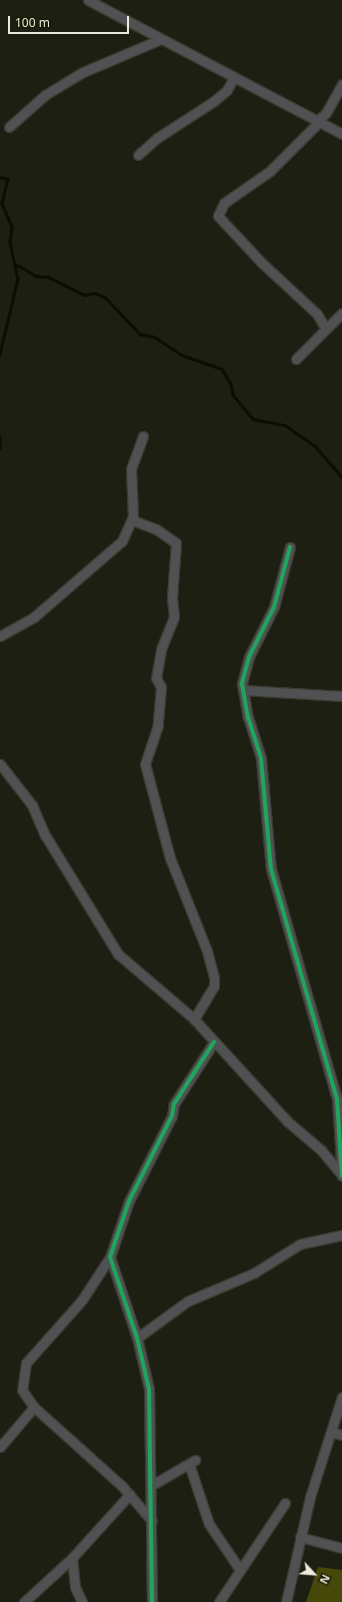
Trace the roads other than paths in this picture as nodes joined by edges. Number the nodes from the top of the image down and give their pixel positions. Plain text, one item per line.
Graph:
1 (88, 0) edge
2 (161, 39) junction
3 (234, 78) junction
4 (342, 84) edge
5 (318, 121) junction
6 (9, 127) dead end
7 (342, 134) edge
8 (138, 155) dead end
9 (342, 313) edge
10 (326, 329) junction
11 (296, 359) dead end
12 (143, 436) dead end
13 (132, 520) junction
14 (290, 547) dead end
15 (0, 636) edge
16 (243, 690) junction
17 (342, 696) edge
18 (0, 764) edge
19 (194, 1019) junction
20 (214, 1042) junction
21 (341, 1175) edge
22 (342, 1235) edge
23 (110, 1257) junction
24 (137, 1338) junction
25 (342, 1397) edge
26 (34, 1407) junction
27 (332, 1432) junction
28 (342, 1435) edge
29 (0, 1447) edge
30 (152, 1485) junction
31 (130, 1494) junction
32 (285, 1503) dead end
33 (152, 1521) junction
34 (300, 1537) junction
35 (342, 1548) edge
36 (72, 1558) junction
37 (240, 1570) junction
38 (24, 1602) edge
39 (82, 1602) edge
40 (152, 1602) edge
41 (219, 1602) edge
42 (286, 1602) edge

1 - 2 street
2 - 3 street
2 - 6 street
3 - 5 street
3 - 8 street
4 - 5 street
5 - 7 street
5 - 10 street
9 - 10 street
10 - 11 street
12 - 13 street
13 - 15 street
13 - 19 street
14 - 16 street
16 - 17 street
16 - 21 street
18 - 19 street
19 - 20 street
20 - 21 street
20 - 23 street
22 - 24 street
23 - 24 street
23 - 26 street
24 - 30 street
25 - 27 street
26 - 29 street
26 - 31 street
27 - 28 street
27 - 34 street
30 - 33 street
30 - 37 street
31 - 33 street
31 - 36 street
32 - 37 street
33 - 40 street
34 - 35 street
34 - 42 street
36 - 38 street
36 - 39 street
37 - 41 street

